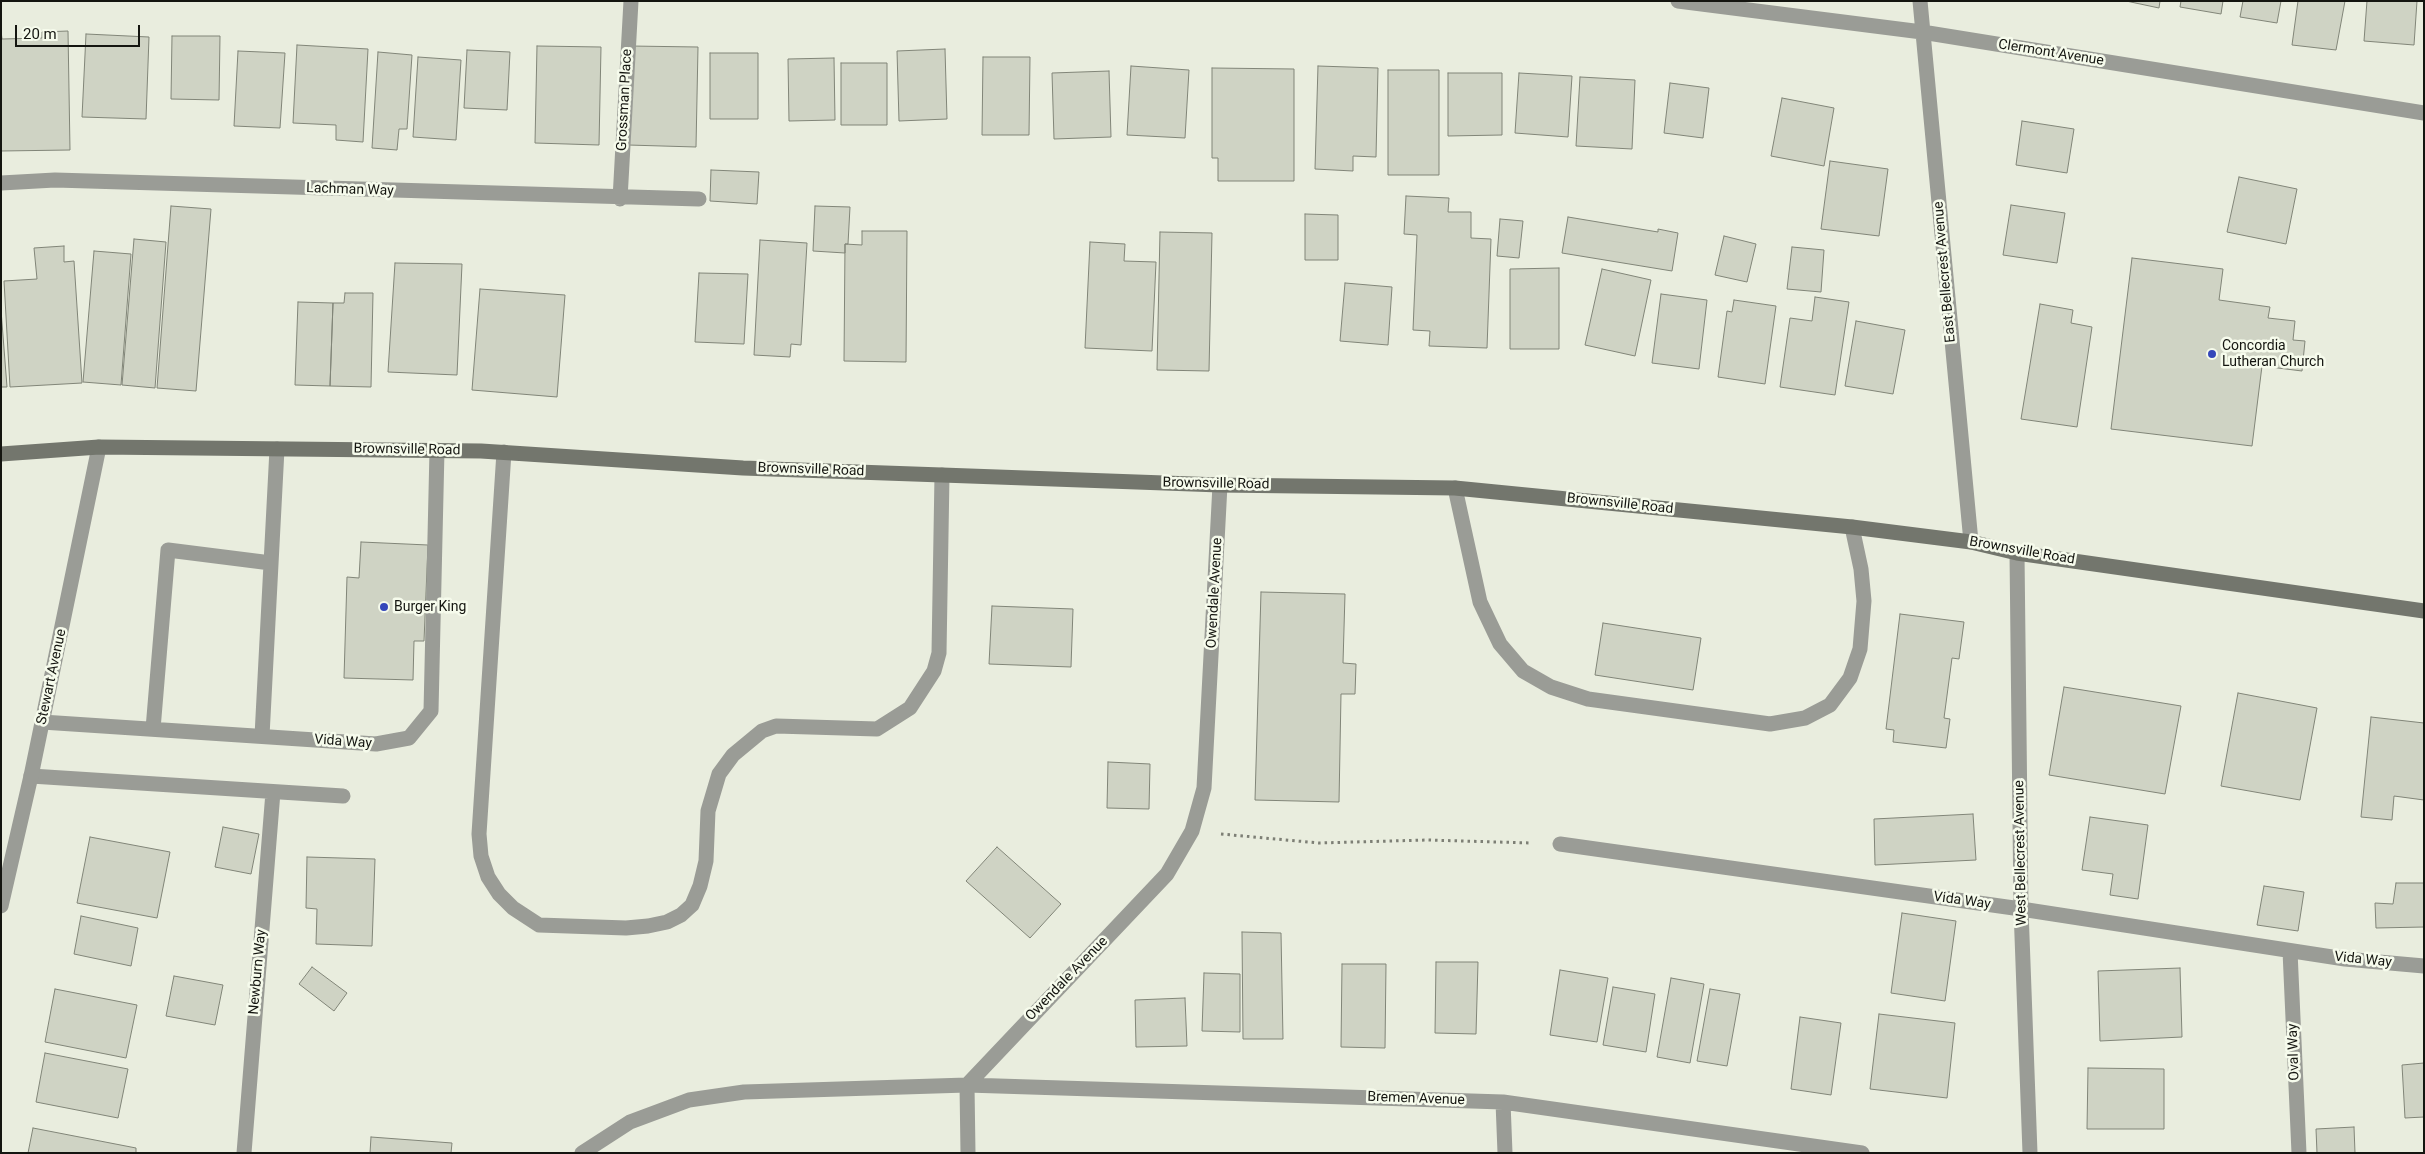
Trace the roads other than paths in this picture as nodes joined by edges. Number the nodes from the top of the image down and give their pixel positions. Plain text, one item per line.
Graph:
1 (631, 1) edge
2 (1678, 1) edge
3 (1920, 1) edge
4 (1922, 32) junction
5 (2424, 113) edge
6 (1, 183) edge
7 (620, 198) junction
8 (698, 199) dead end
9 (99, 447) junction
10 (276, 449) junction
11 (437, 450) junction
12 (504, 452) junction
13 (1, 454) edge
14 (942, 475) junction
15 (1220, 485) junction
16 (1455, 488) junction
17 (1852, 527) junction
18 (1971, 542) junction
19 (2017, 552) junction
20 (271, 563) junction
21 (2424, 612) edge
22 (42, 722) junction
23 (153, 729) junction
24 (262, 736) junction
25 (31, 776) junction
26 (273, 792) junction
27 (343, 796) dead end
28 (1560, 844) road end
29 (1, 906) edge
30 (2021, 909) junction
31 (2290, 951) junction
32 (2424, 966) edge
33 (967, 1084) junction
34 (1503, 1102) junction
35 (244, 1153) edge
36 (582, 1153) edge
37 (968, 1153) edge
38 (1505, 1153) edge
39 (1862, 1153) edge
40 (2030, 1153) edge
41 (2299, 1153) edge

1 - 7 street, Grossman Place
2 - 4 street, Clermont Avenue
3 - 4 street, East Bellecrest Avenue
4 - 5 street, Clermont Avenue
4 - 18 street, East Bellecrest Avenue
6 - 7 street, Lachman Way
7 - 8 street, Lachman Way
9 - 10 main road, Brownsville Road
9 - 13 main road, Brownsville Road
9 - 22 street, Stewart Avenue
10 - 11 main road, Brownsville Road
10 - 20 street
11 - 12 main road, Brownsville Road
11 - 24 street, Vida Way
12 - 14 main road, Brownsville Road
12 - 14 street
14 - 15 main road, Brownsville Road
15 - 16 main road, Brownsville Road
15 - 33 street, Owendale Avenue
16 - 17 main road, Brownsville Road
16 - 17 street
17 - 18 main road, Brownsville Road
18 - 19 main road, Brownsville Road
19 - 21 main road, Brownsville Road
19 - 30 street, West Bellecrest Avenue
20 - 23 street
20 - 24 street
22 - 23 street, Vida Way
22 - 25 street, Stewart Avenue
23 - 24 street, Vida Way
25 - 26 street
25 - 29 street, Stewart Avenue
26 - 27 street
26 - 35 street, Newburn Way
28 - 30 street, Vida Way
30 - 31 street, Vida Way
30 - 40 street, West Bellecrest Avenue
31 - 32 street, Vida Way
31 - 41 street, Oval Way
33 - 34 street, Bremen Avenue
33 - 36 street
33 - 37 street
34 - 38 street
34 - 39 street, Bremen Avenue

